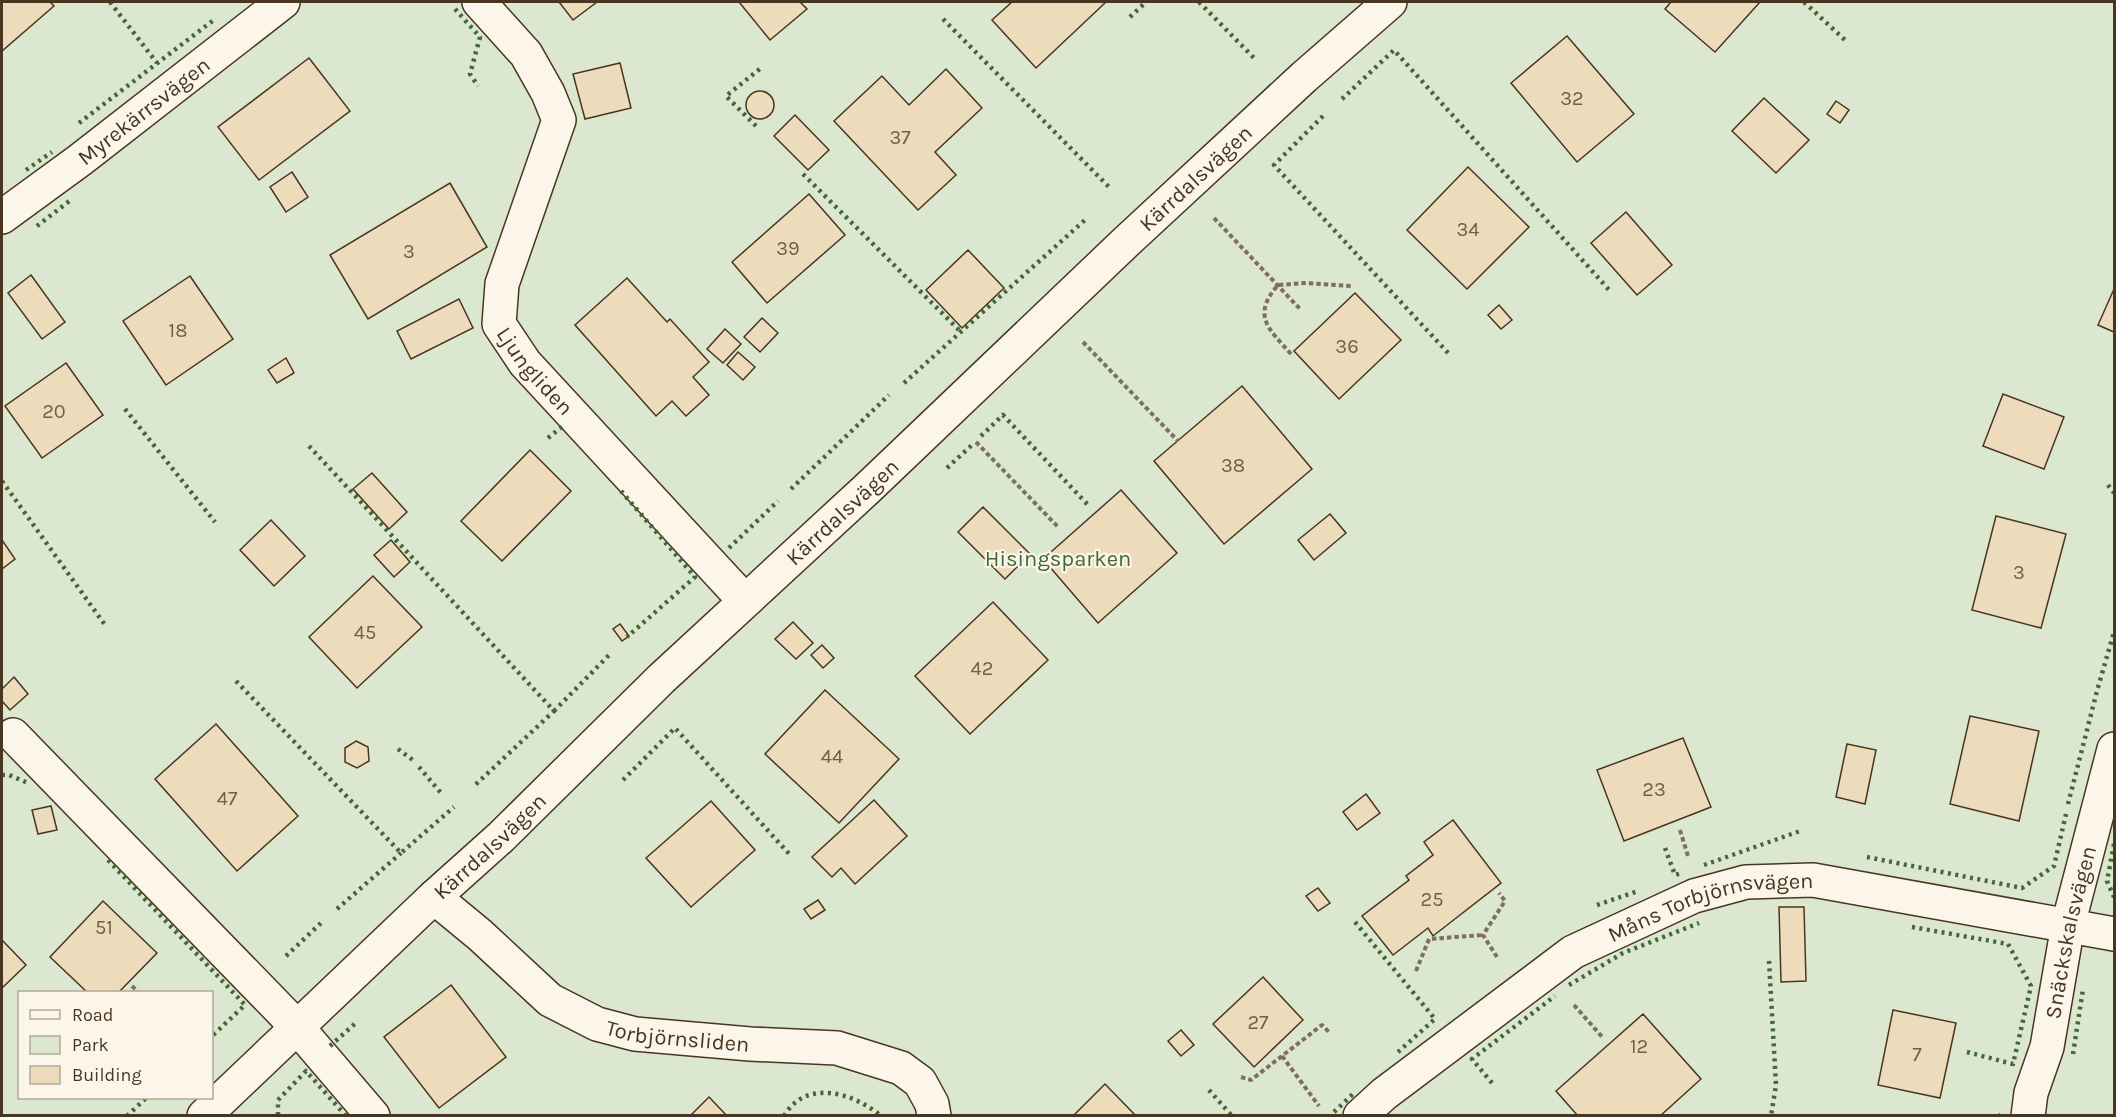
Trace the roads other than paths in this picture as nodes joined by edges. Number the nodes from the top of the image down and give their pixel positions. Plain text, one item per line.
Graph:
1 (283, 2) edge
2 (479, 2) edge
3 (1390, 2) edge
4 (2, 217) edge
5 (744, 600) junction
6 (13, 735) dead end
7 (2115, 749) edge
8 (434, 897) junction
9 (2068, 925) junction
10 (2115, 934) edge
11 (297, 1027) junction
12 (204, 1116) edge
13 (373, 1116) edge
14 (934, 1116) edge
15 (1360, 1116) edge
16 (2028, 1116) edge

1 - 4 street, Myrekärrsvägen
2 - 5 street, Ljungliden
3 - 5 street, Kärrdalsvägen
5 - 8 street, Kärrdalsvägen
6 - 11 street
7 - 9 street, Snäckskalsvägen
8 - 11 street, Kärrdalsvägen
8 - 14 street, Torbjörnsliden
9 - 10 street, Måns Torbjörnsvägen
9 - 15 street, Måns Torbjörnsvägen
9 - 16 street, Snäckskalsvägen
11 - 12 street, Kärrdalsvägen
11 - 13 street

